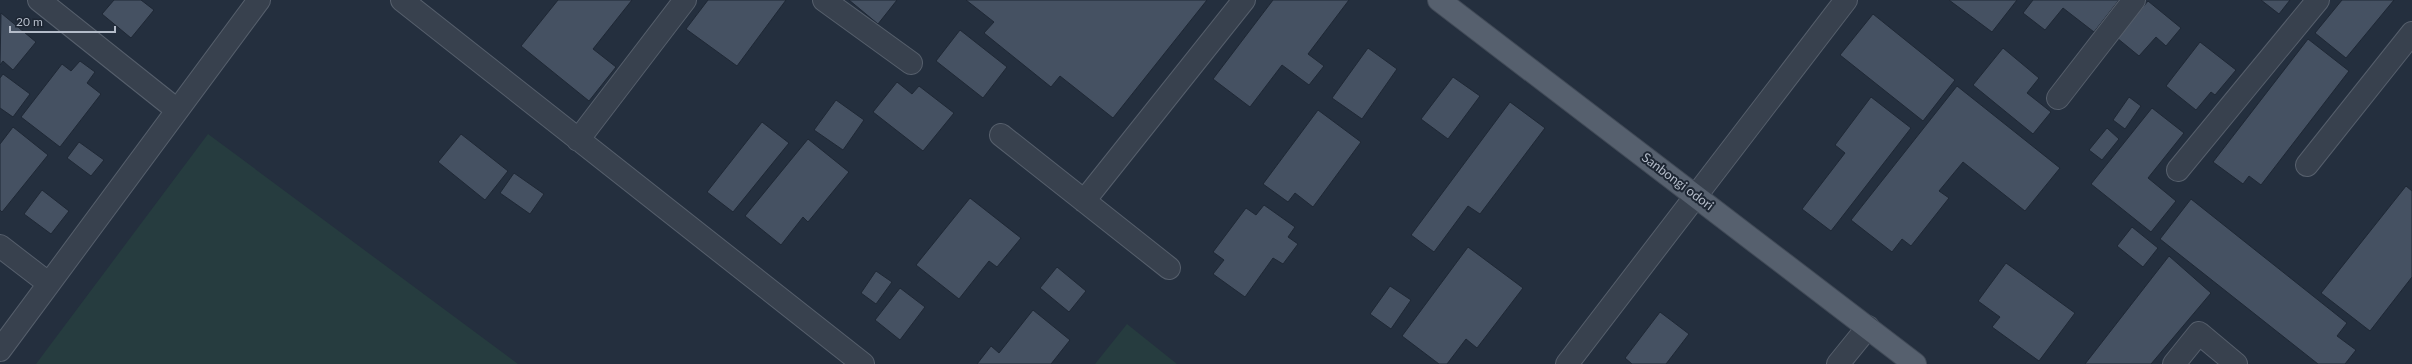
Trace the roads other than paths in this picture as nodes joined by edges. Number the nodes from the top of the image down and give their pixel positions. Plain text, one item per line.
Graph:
1 (39, 0) edge
2 (259, 0) edge
3 (402, 0) edge
4 (685, 0) edge
5 (824, 0) edge
6 (1244, 0) edge
7 (1439, 0) edge
8 (1846, 0) edge
9 (2134, 0) edge
10 (2318, 0) edge
11 (2412, 33) edge
12 (911, 63) dead end
13 (2058, 98) dead end
14 (177, 110) junction
15 (1001, 135) dead end
16 (578, 140) junction
17 (2307, 165) dead end
18 (2178, 170) dead end
19 (1695, 194) junction
20 (1084, 201) junction
21 (0, 246) edge
22 (1169, 268) dead end
23 (48, 283) junction
24 (1868, 327) junction
25 (0, 350) edge
26 (863, 364) edge
27 (1567, 364) edge
28 (1838, 364) edge
29 (1915, 364) edge
30 (2174, 364) edge
31 (2236, 364) edge

1 - 14 street
2 - 14 street
3 - 16 street
4 - 16 street
5 - 12 street
6 - 20 street
7 - 19 main road, Sanbongi odori
8 - 19 street
9 - 13 street
10 - 18 street
11 - 17 street
14 - 23 street
15 - 20 street
16 - 26 street
19 - 24 main road, Sanbongi odori
19 - 27 street
20 - 22 street
21 - 23 street
23 - 25 street
24 - 28 street
24 - 29 main road, Sanbongi odori
30 - 31 street

